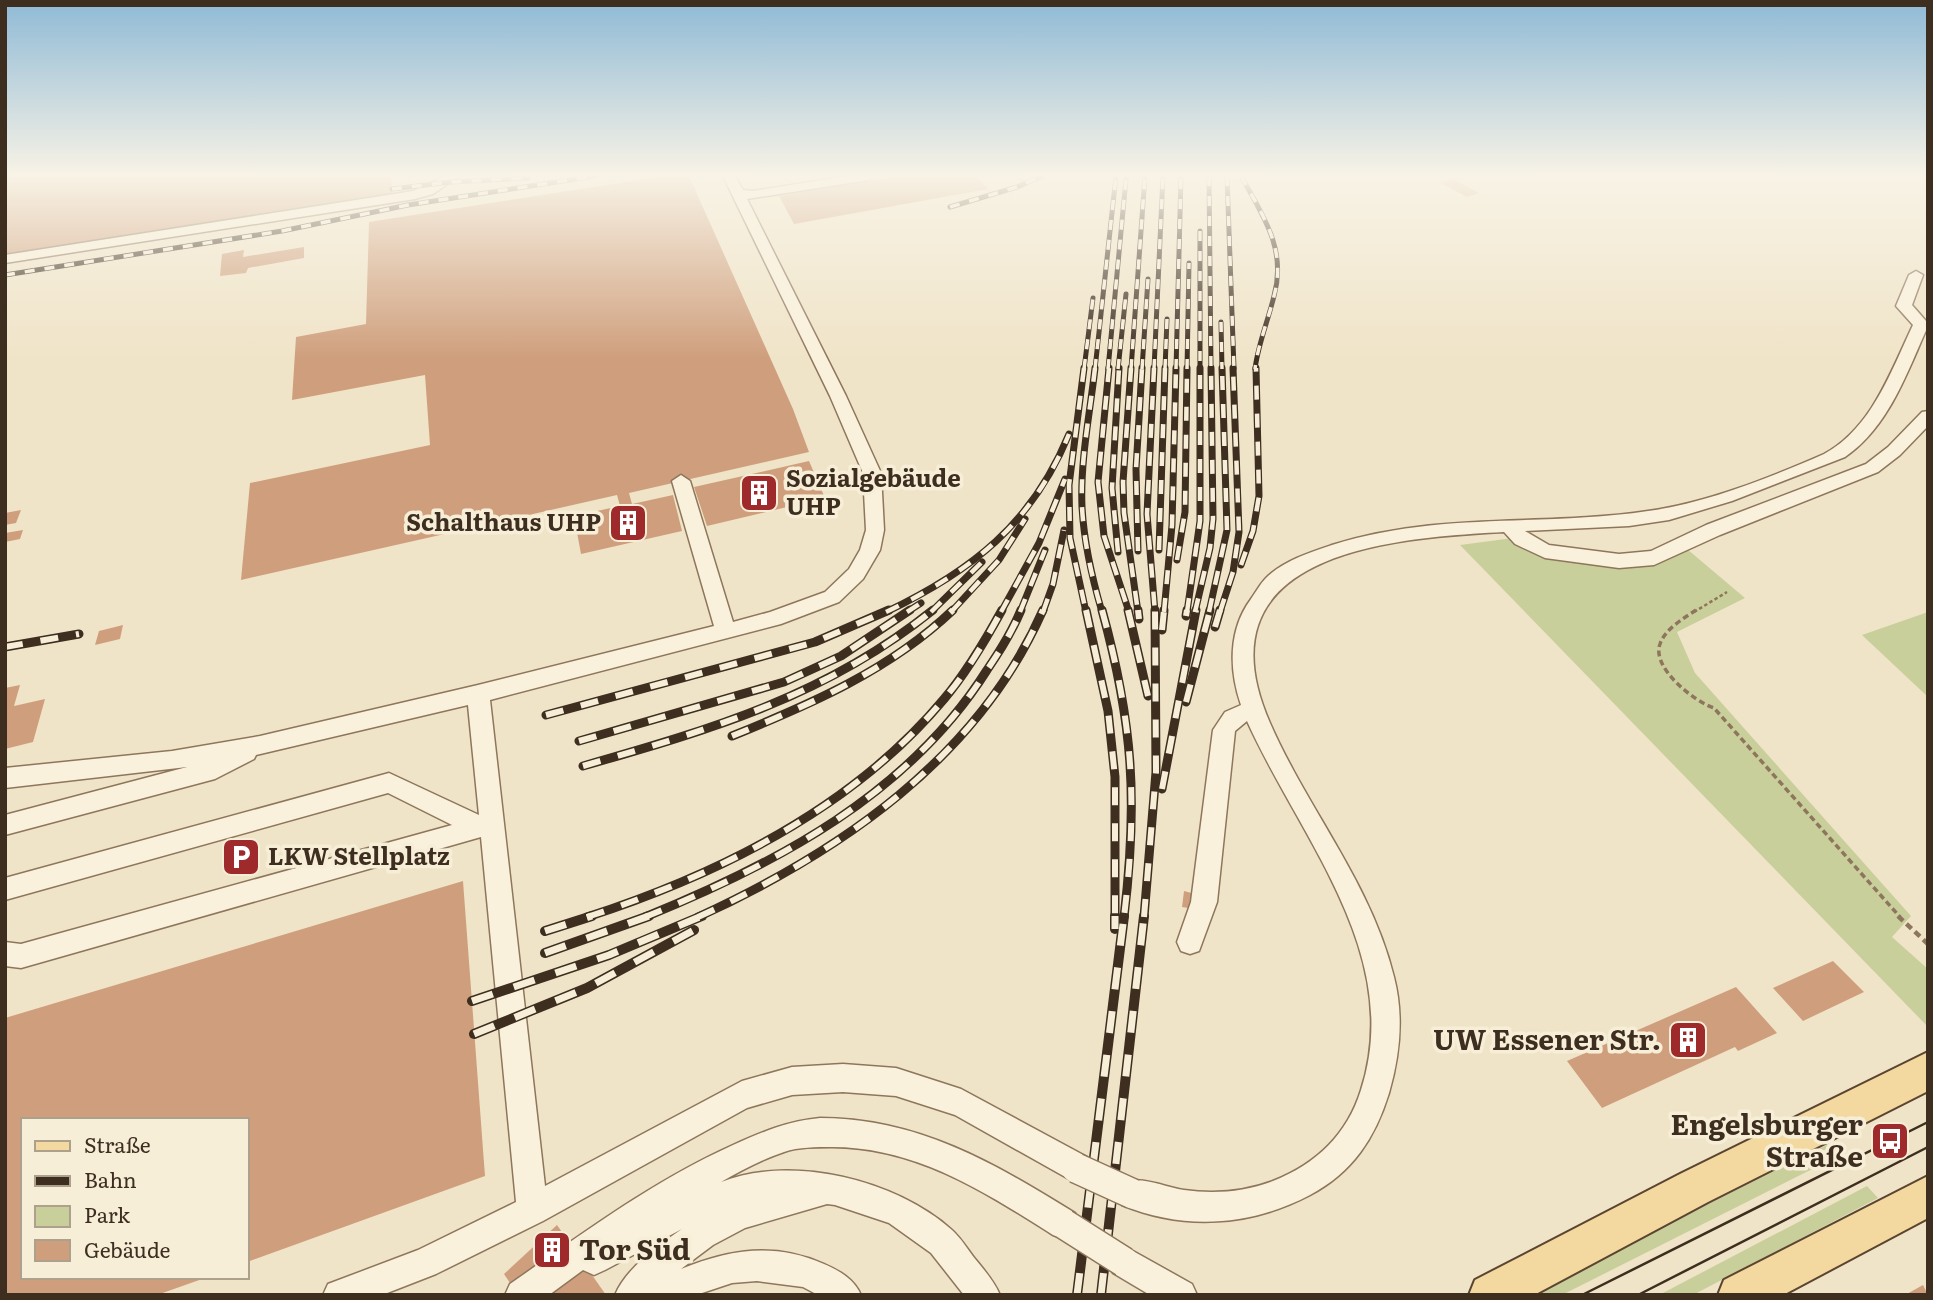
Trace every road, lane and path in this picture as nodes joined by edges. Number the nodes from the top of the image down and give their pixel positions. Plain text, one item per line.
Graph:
1 (148, 237) edge
2 (760, 237) edge
3 (5, 259) edge
4 (1916, 275) dead end
5 (1928, 416) edge
6 (681, 481) dead end
7 (1509, 527) junction
8 (1727, 592) dead end
9 (726, 632) junction
10 (478, 694) junction
11 (1254, 711) junction
12 (260, 745) junction
13 (5, 778) edge
14 (5, 825) edge
15 (485, 825) junction
16 (5, 889) edge
17 (1191, 942) dead end
18 (1928, 944) edge
19 (5, 954) edge
20 (1928, 1071) edge
21 (835, 1190) junction
22 (1928, 1196) edge
23 (532, 1210) junction
24 (339, 1295) edge
25 (520, 1295) edge
26 (527, 1295) edge
27 (631, 1295) edge
28 (666, 1295) edge
29 (845, 1295) edge
30 (984, 1295) edge
31 (1181, 1295) edge
32 (1490, 1295) edge
33 (1739, 1295) edge

1 - 3 lane
2 - 9 lane
4 - 7 lane
5 - 7 lane
6 - 9 lane
7 - 11 lane
8 - 18 path
9 - 10 lane
10 - 12 lane
10 - 15 lane
11 - 17 lane
11 - 23 lane, bridge
12 - 13 lane
12 - 14 lane
15 - 16 lane
15 - 19 lane
15 - 23 lane
20 - 32 main road
21 - 26 lane
21 - 27 lane
21 - 30 lane
22 - 33 main road
23 - 24 lane
25 - 31 lane, bridge
28 - 29 lane

